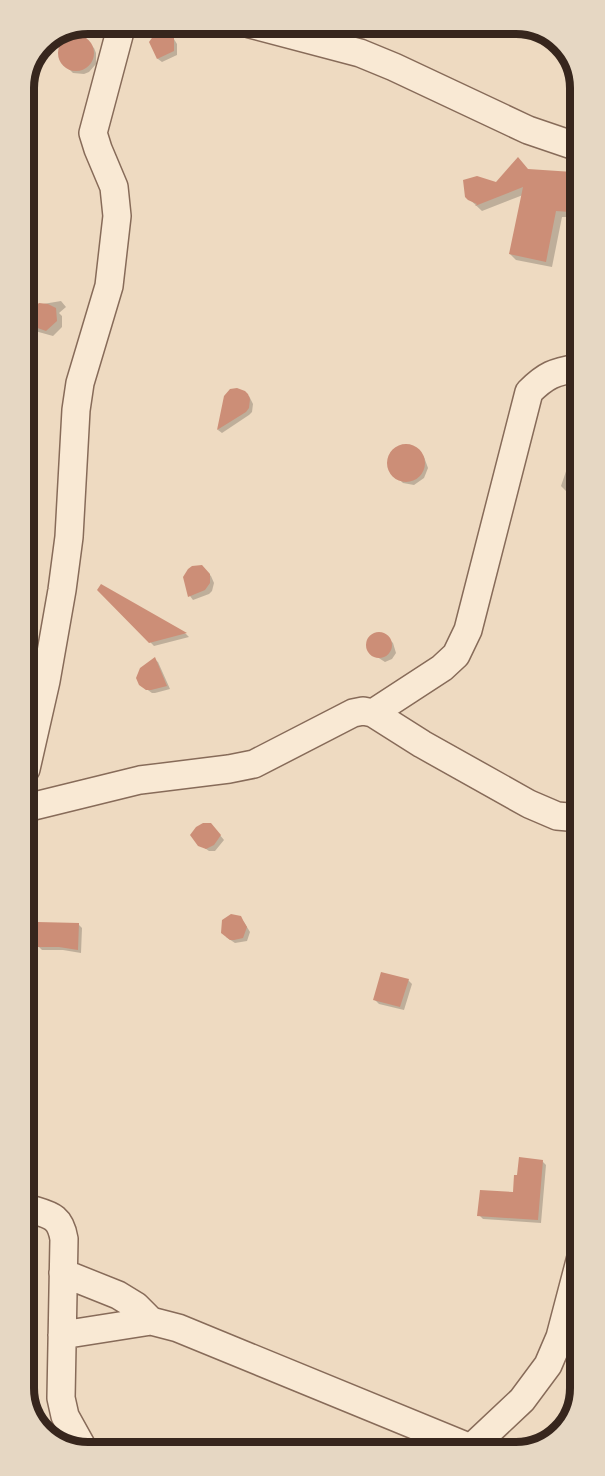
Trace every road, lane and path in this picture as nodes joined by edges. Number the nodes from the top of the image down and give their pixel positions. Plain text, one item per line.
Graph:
1 (119, 34) edge
2 (290, 34) edge
3 (570, 144) edge
4 (570, 373) edge
5 (373, 714) junction
6 (35, 732) edge
7 (34, 806) edge
8 (570, 817) edge
9 (34, 1210) edge
10 (63, 1273) junction
11 (570, 1298) edge
12 (151, 1321) junction
13 (62, 1335) junction
14 (78, 1440) edge
15 (455, 1442) edge
16 (479, 1442) edge

1 - 6 street
2 - 3 street
4 - 5 street
5 - 7 street
5 - 8 street
9 - 10 street
10 - 12 street
10 - 13 street
11 - 16 street
12 - 13 street
12 - 15 street
13 - 14 street

